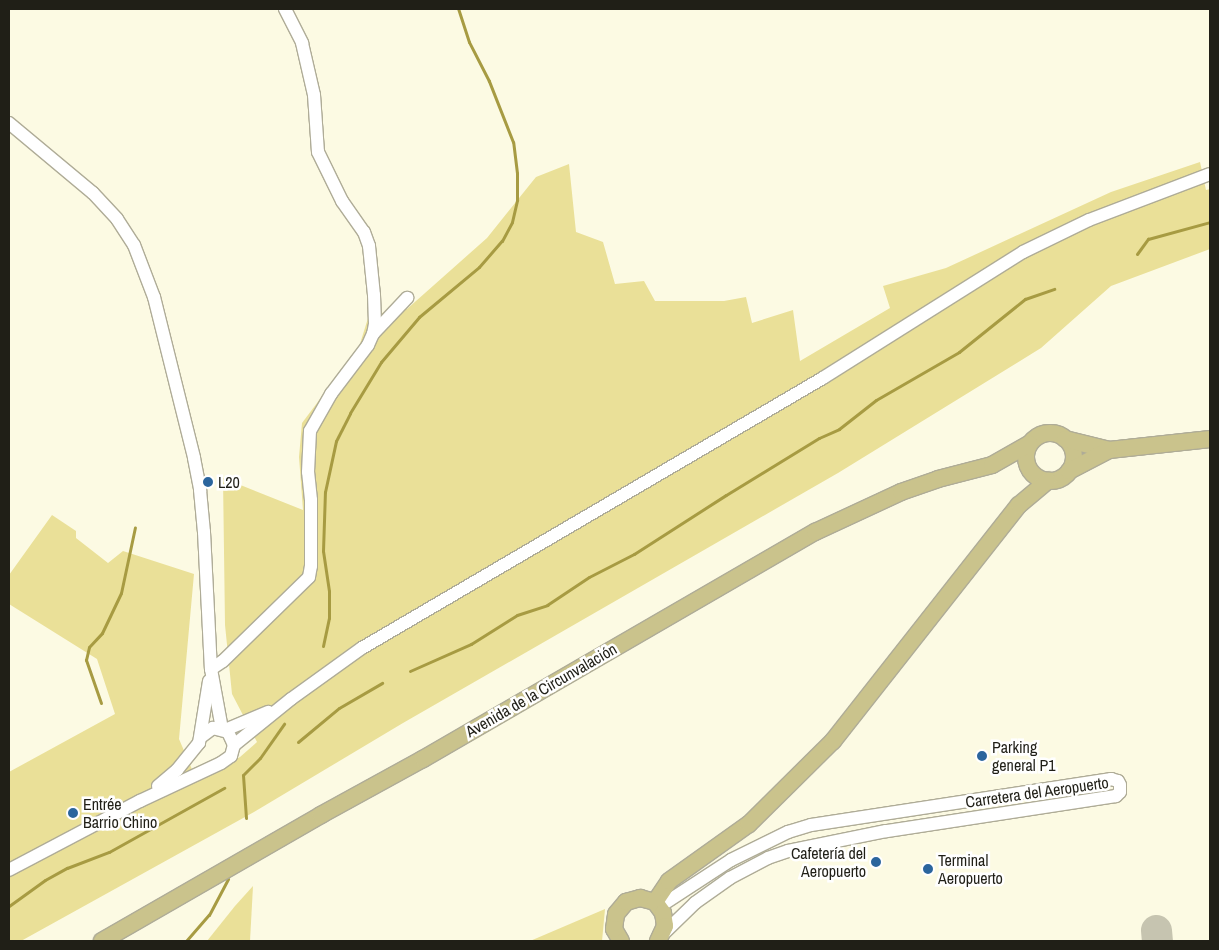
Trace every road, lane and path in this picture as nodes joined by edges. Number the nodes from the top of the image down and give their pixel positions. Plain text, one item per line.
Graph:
1 (285, 9) edge
2 (9, 123) edge
3 (1210, 174) edge
4 (407, 298) dead end
5 (373, 334) junction
6 (1065, 439) junction
7 (1210, 440) edge
8 (1030, 444) junction
9 (1109, 450) junction
10 (992, 464) junction
11 (1030, 470) junction
12 (1069, 471) junction
13 (1048, 481) junction
14 (1019, 505) junction
15 (211, 669) junction
16 (288, 701) junction
17 (223, 729) junction
18 (200, 740) junction
19 (234, 745) junction
20 (216, 764) junction
21 (1037, 791) junction
22 (140, 801) junction
23 (945, 805) junction
24 (1041, 808) junction
25 (855, 818) junction
26 (947, 822) junction
27 (858, 836) junction
28 (9, 870) edge
29 (676, 876) junction
30 (633, 899) junction
31 (657, 905) junction
32 (661, 937) edge
33 (618, 940) edge
34 (102, 941) edge

1 - 5 street
2 - 15 street
3 - 16 street
4 - 5 street
5 - 15 street
6 - 8 main road
6 - 9 main road
6 - 12 main road
7 - 9 main road
8 - 10 main road
8 - 11 main road
9 - 12 main road
10 - 11 main road
10 - 34 main road, Avenida de la Circunvalación
11 - 13 main road
11 - 14 main road
12 - 13 main road
13 - 14 main road
14 - 29 main road
15 - 17 street
15 - 18 street
16 - 17 street
16 - 19 street
17 - 18 street
17 - 19 street
18 - 20 street
18 - 22 street
19 - 20 street
20 - 22 street
21 - 23 street, Carretera del Aeropuerto
21 - 24 street
21 - 24 street, Carretera del Aeropuerto
22 - 28 street
23 - 25 street, Carretera del Aeropuerto
23 - 26 street
24 - 26 street, Carretera del Aeropuerto
25 - 27 street
25 - 31 street, Carretera del Aeropuerto
26 - 27 street, Carretera del Aeropuerto
27 - 32 street, Carretera del Aeropuerto
29 - 30 main road
29 - 31 main road
30 - 31 main road
30 - 33 main road
31 - 32 main road

